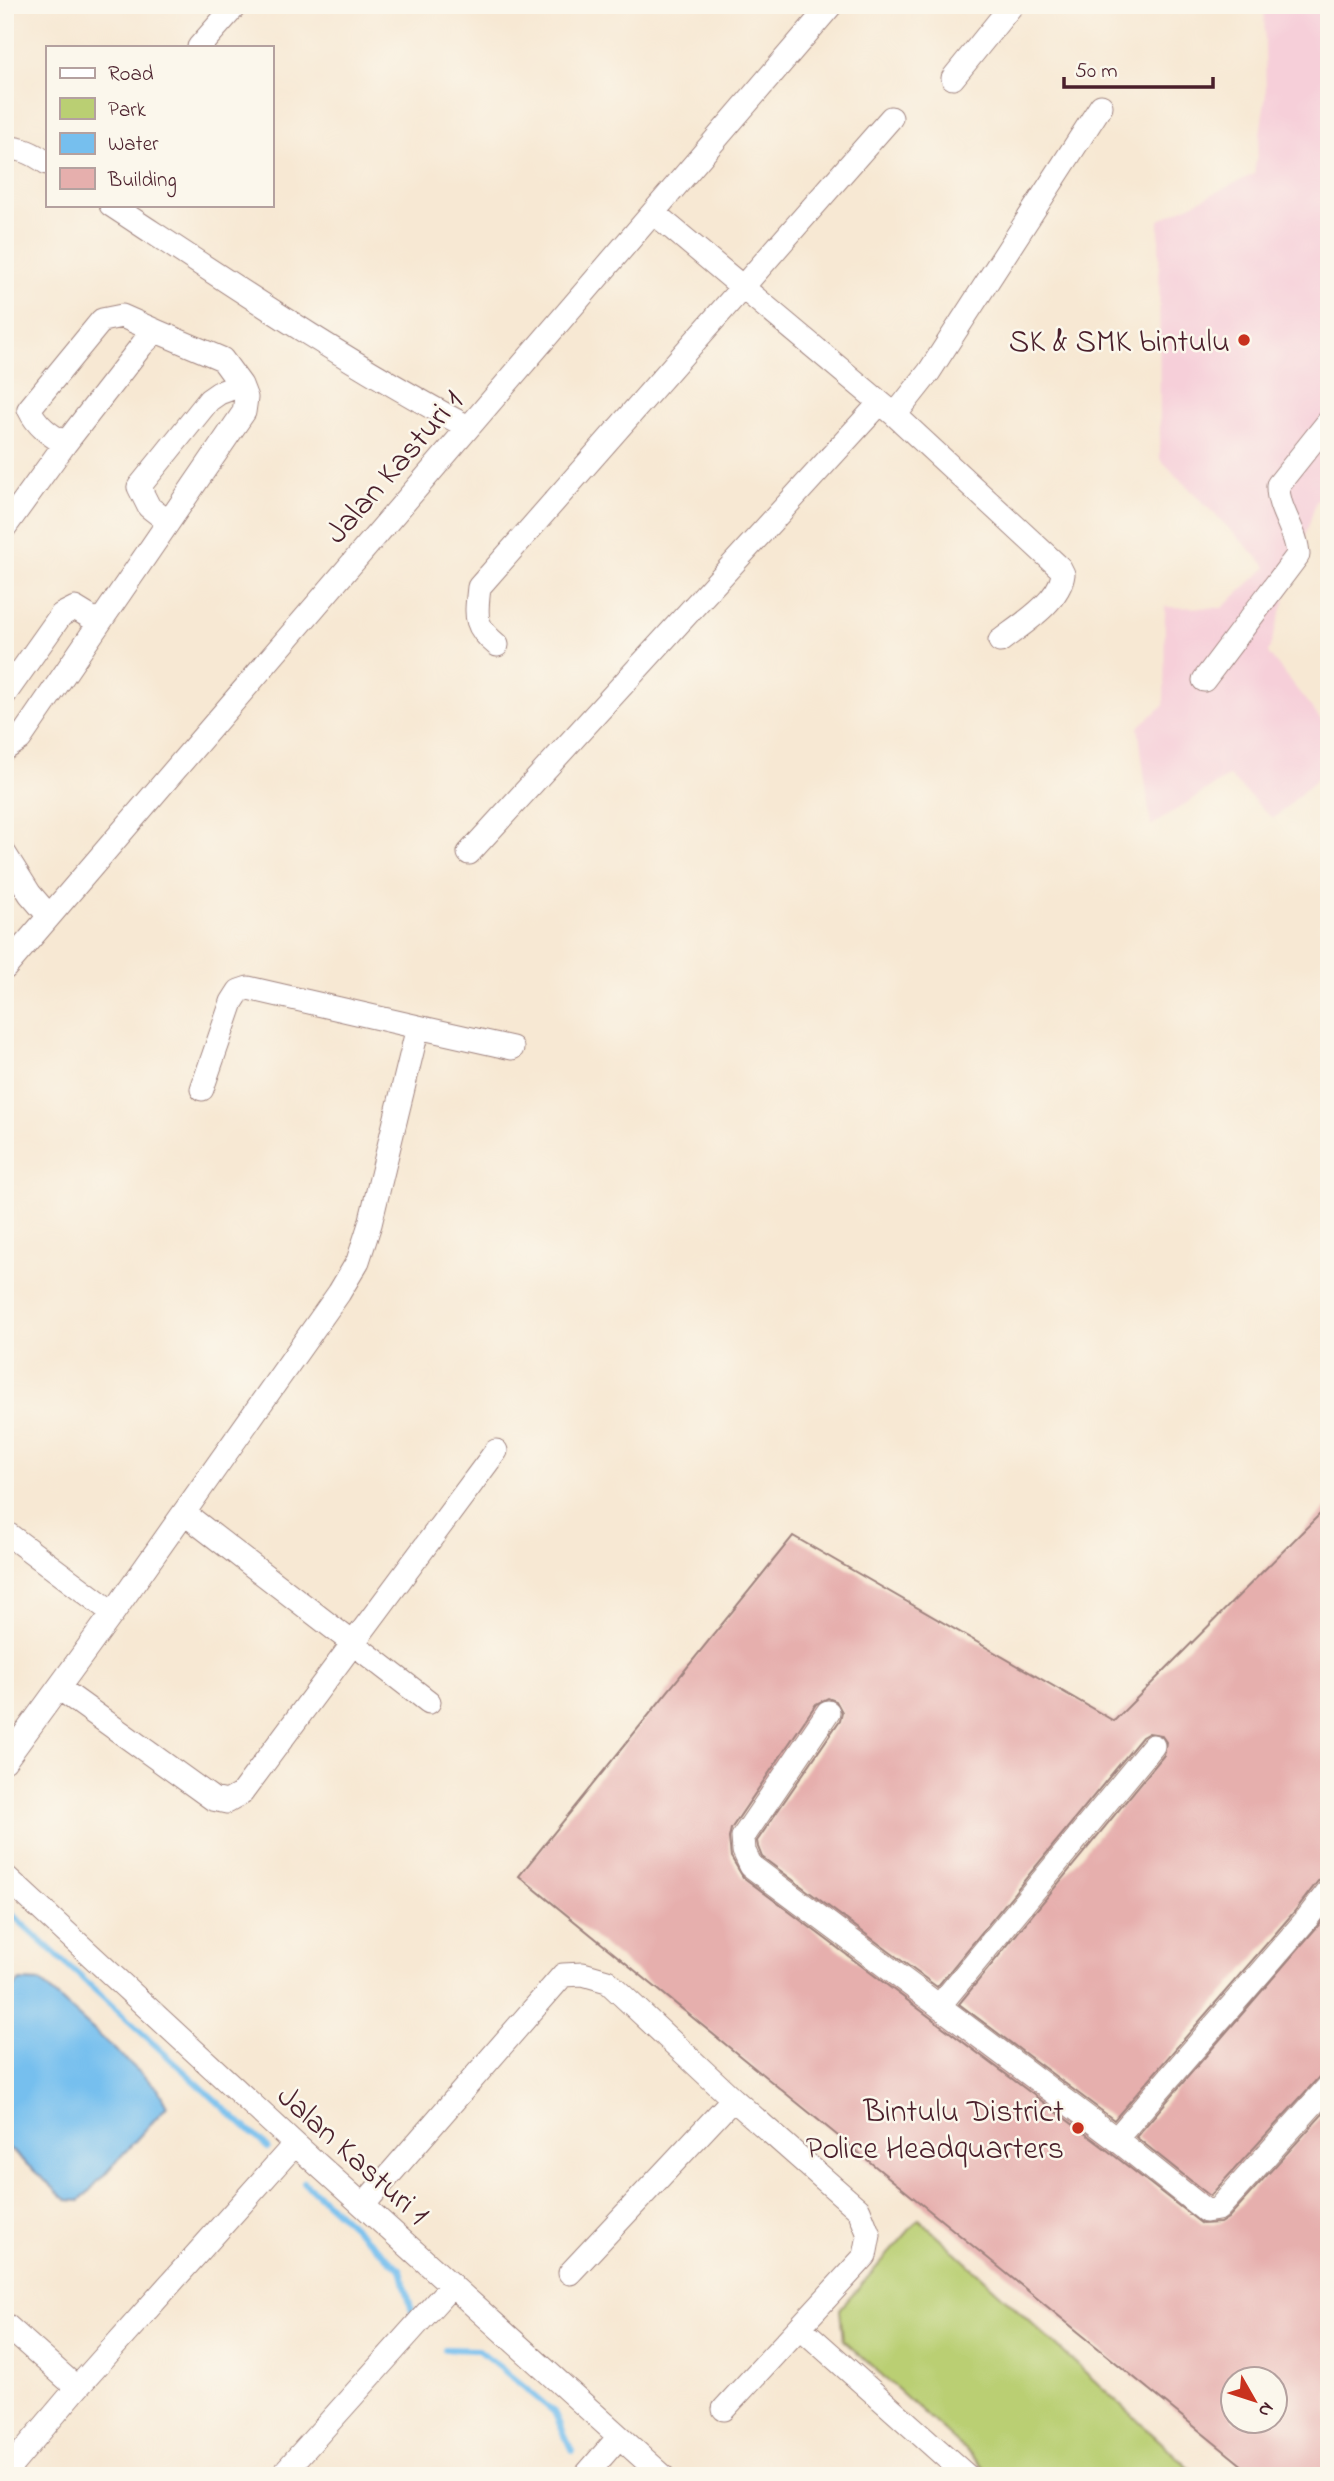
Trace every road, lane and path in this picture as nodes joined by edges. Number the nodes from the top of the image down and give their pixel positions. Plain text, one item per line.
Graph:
1 (236, 5) edge
2 (831, 5) edge
3 (1012, 5) edge
4 (200, 46) edge
5 (953, 78) dead end
6 (1101, 107) dead end
7 (891, 118) dead end
8 (5, 148) edge
9 (46, 162) edge
10 (113, 206) edge
11 (654, 213) junction
12 (742, 287) junction
13 (156, 331) junction
14 (242, 385) junction
15 (887, 409) junction
16 (1329, 421) edge
17 (468, 427) junction
18 (65, 444) junction
19 (167, 521) junction
20 (5, 527) edge
21 (98, 622) junction
22 (1000, 641) dead end
23 (497, 645) dead end
24 (1204, 680) dead end
25 (5, 694) edge
26 (5, 749) edge
27 (469, 853) dead end
28 (5, 854) edge
29 (49, 916) junction
30 (5, 968) edge
31 (418, 1027) junction
32 (512, 1048) dead end
33 (202, 1089) dead end
34 (496, 1451) dead end
35 (184, 1513) junction
36 (5, 1532) edge
37 (113, 1613) junction
38 (353, 1643) junction
39 (59, 1688) junction
40 (429, 1702) dead end
41 (828, 1712) dead end
42 (1153, 1746) dead end
43 (5, 1760) edge
44 (5, 1876) edge
45 (1329, 1890) edge
46 (939, 2006) junction
47 (1329, 2086) edge
48 (733, 2099) junction
49 (1116, 2139) junction
50 (295, 2144) junction
51 (363, 2204) junction
52 (570, 2273) dead end
53 (452, 2285) junction
54 (5, 2324) edge
55 (800, 2326) junction
56 (77, 2388) junction
57 (724, 2409) dead end
58 (619, 2437) junction
59 (953, 2471) edge
60 (5, 2473) edge
61 (281, 2476) edge
62 (584, 2476) edge
63 (663, 2476) edge

1 - 4 street
2 - 11 street, Jalan Kasturi 1
3 - 5 street
6 - 15 street
7 - 12 street
8 - 9 street
10 - 17 street
11 - 12 street
11 - 17 street, Jalan Kasturi 1
12 - 15 street
12 - 23 street
13 - 14 street
13 - 18 street
13 - 18 street
14 - 19 street
14 - 19 street
15 - 22 street
15 - 27 street
16 - 24 street
17 - 29 street, Jalan Kasturi 1
18 - 20 street
19 - 21 street
21 - 25 street
21 - 26 street
28 - 29 street
29 - 30 street, Jalan Kasturi 1
31 - 32 street
31 - 33 street
31 - 35 street
34 - 38 street
35 - 37 street
35 - 38 street
36 - 37 street
37 - 39 street
38 - 39 street
38 - 40 street
39 - 43 street
41 - 46 street
42 - 46 street
44 - 50 street, Jalan Kasturi 1
45 - 49 street
46 - 49 street
47 - 49 street
48 - 51 street
48 - 52 street
48 - 55 street
50 - 51 street, Jalan Kasturi 1
50 - 56 street
51 - 53 street, Jalan Kasturi 1
53 - 58 street, Jalan Kasturi 1
53 - 61 street
54 - 56 street
55 - 57 street
55 - 59 street
56 - 60 street
58 - 62 street
58 - 63 street, Jalan Kasturi 1

